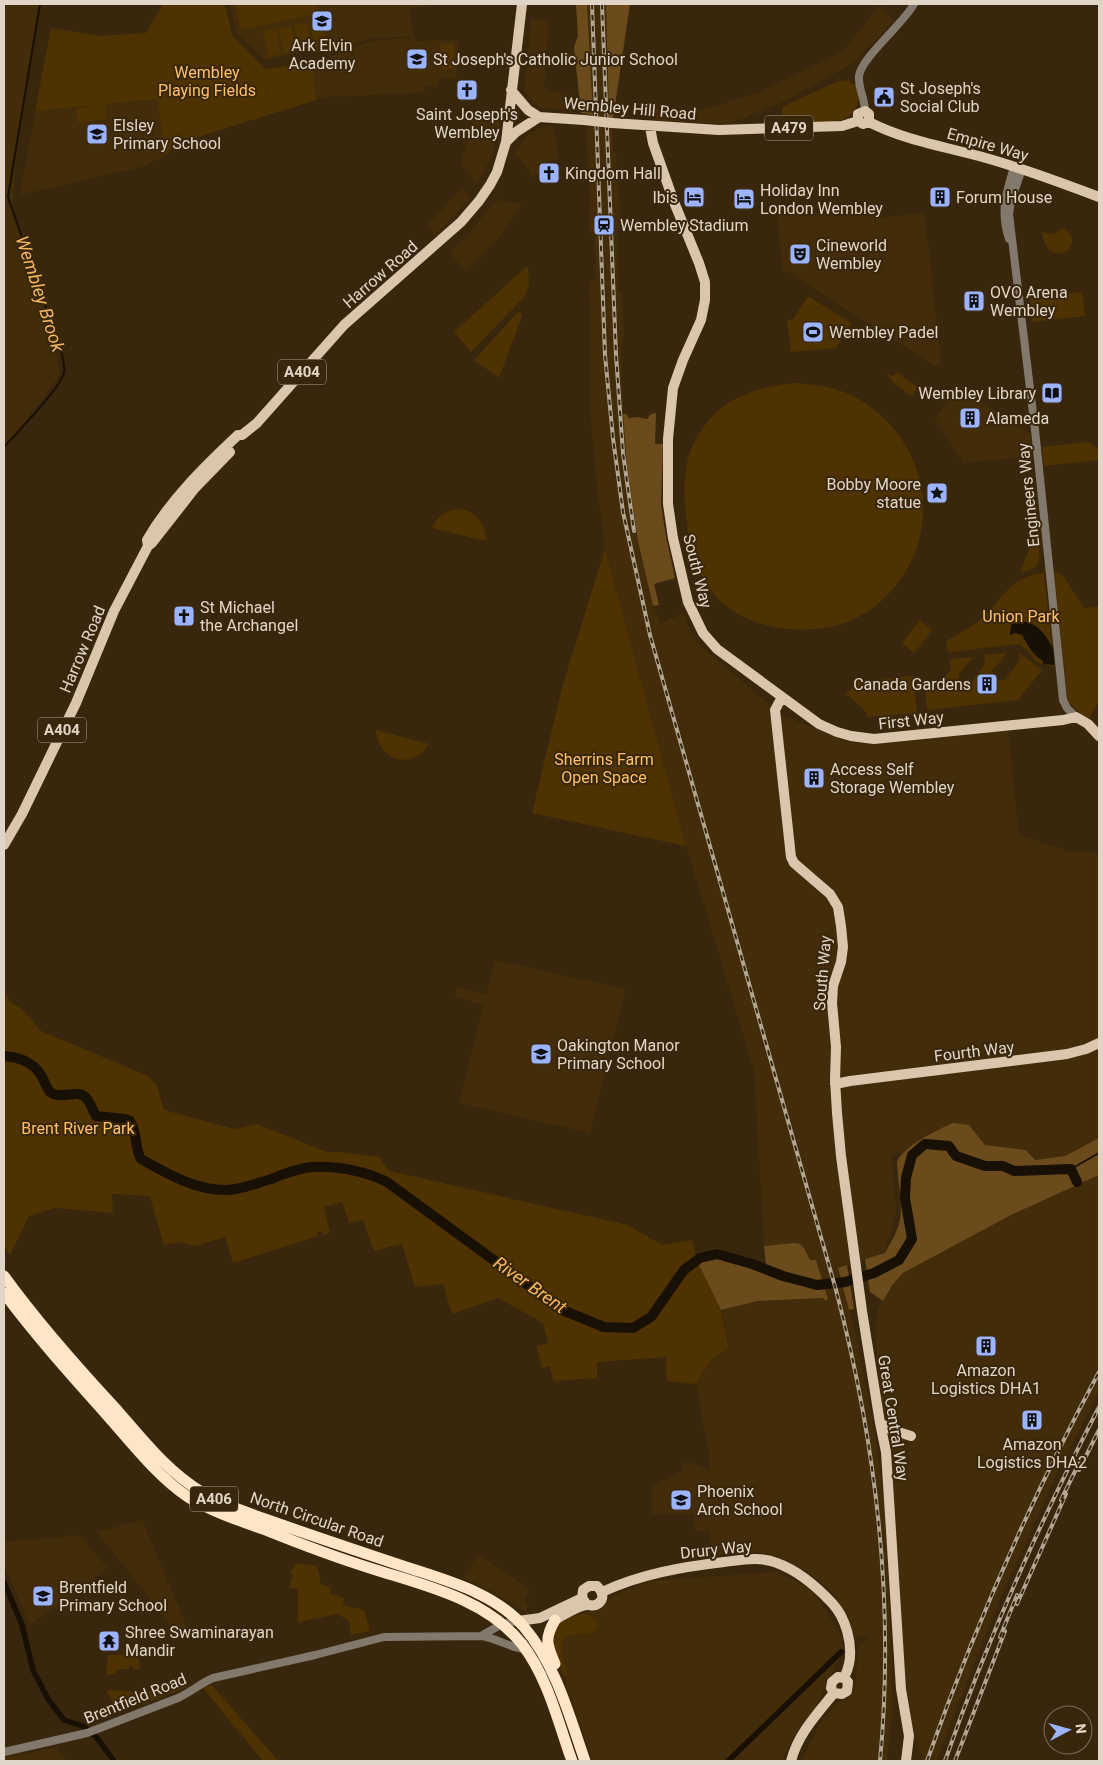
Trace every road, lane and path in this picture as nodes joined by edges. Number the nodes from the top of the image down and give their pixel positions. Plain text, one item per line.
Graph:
1 (522, 4) edge
2 (914, 4) edge
3 (512, 90) junction
4 (865, 111) junction
5 (539, 116) junction
6 (858, 121) junction
7 (869, 122) junction
8 (650, 127) junction
9 (719, 130) joint
10 (506, 142) junction
11 (1018, 168) junction
12 (1099, 197) edge
13 (782, 698) junction
14 (1063, 700) junction
15 (1076, 717) junction
16 (1055, 720) junction
17 (1099, 736) edge
18 (4, 845) edge
19 (1099, 1043) edge
20 (835, 1082) junction
21 (4, 1276) edge
22 (4, 1293) edge
23 (880, 1423) junction
24 (911, 1436) dead end
25 (602, 1592) junction
26 (585, 1601) junction
27 (555, 1620) joint
28 (518, 1621) junction
29 (502, 1624) junction
30 (481, 1636) junction
31 (525, 1649) junction
32 (562, 1694) junction
33 (4, 1752) edge
34 (572, 1761) edge
35 (585, 1761) edge
36 (791, 1761) edge
37 (906, 1761) edge

1 - 3 main road, A404
2 - 4 street
3 - 5 main road
3 - 10 main road, Harrow Road / A404
4 - 6 main road
4 - 7 main road
5 - 8 main road, Wembley Hill Road / A479, bridge
5 - 10 main road
6 - 7 main road, Empire Way / A479
6 - 9 main road, Empire Way / A479
7 - 11 main road, Empire Way / A479
8 - 9 main road, Wembley Hill Road / A479
8 - 13 main road, South Way
10 - 18 main road, Harrow Road / A404
11 - 12 main road, Empire Way / A479
11 - 14 street, Engineers Way
13 - 16 main road, First Way
13 - 20 main road, South Way
14 - 15 street
14 - 16 street
15 - 16 main road, First Way
15 - 17 main road
19 - 20 main road, Fourth Way
20 - 23 main road, Great Central Way
21 - 28 highway, North Circular Road / A406
22 - 29 highway, North Circular Road / A406
23 - 24 main road
23 - 37 main road, Great Central Way
25 - 26 main road
25 - 26 main road
25 - 36 main road, Drury Way
26 - 27 main road
26 - 28 main road
27 - 32 highway
28 - 29 street, Brentfield Road
28 - 32 highway, North Circular Road / A406
29 - 30 street, Brentfield Road
29 - 31 highway, North Circular Road / A406
30 - 31 street, Brentfield Road
30 - 33 street, Brentfield Road
31 - 34 highway, North Circular Road / A406
32 - 35 highway, North Circular Road / A406

